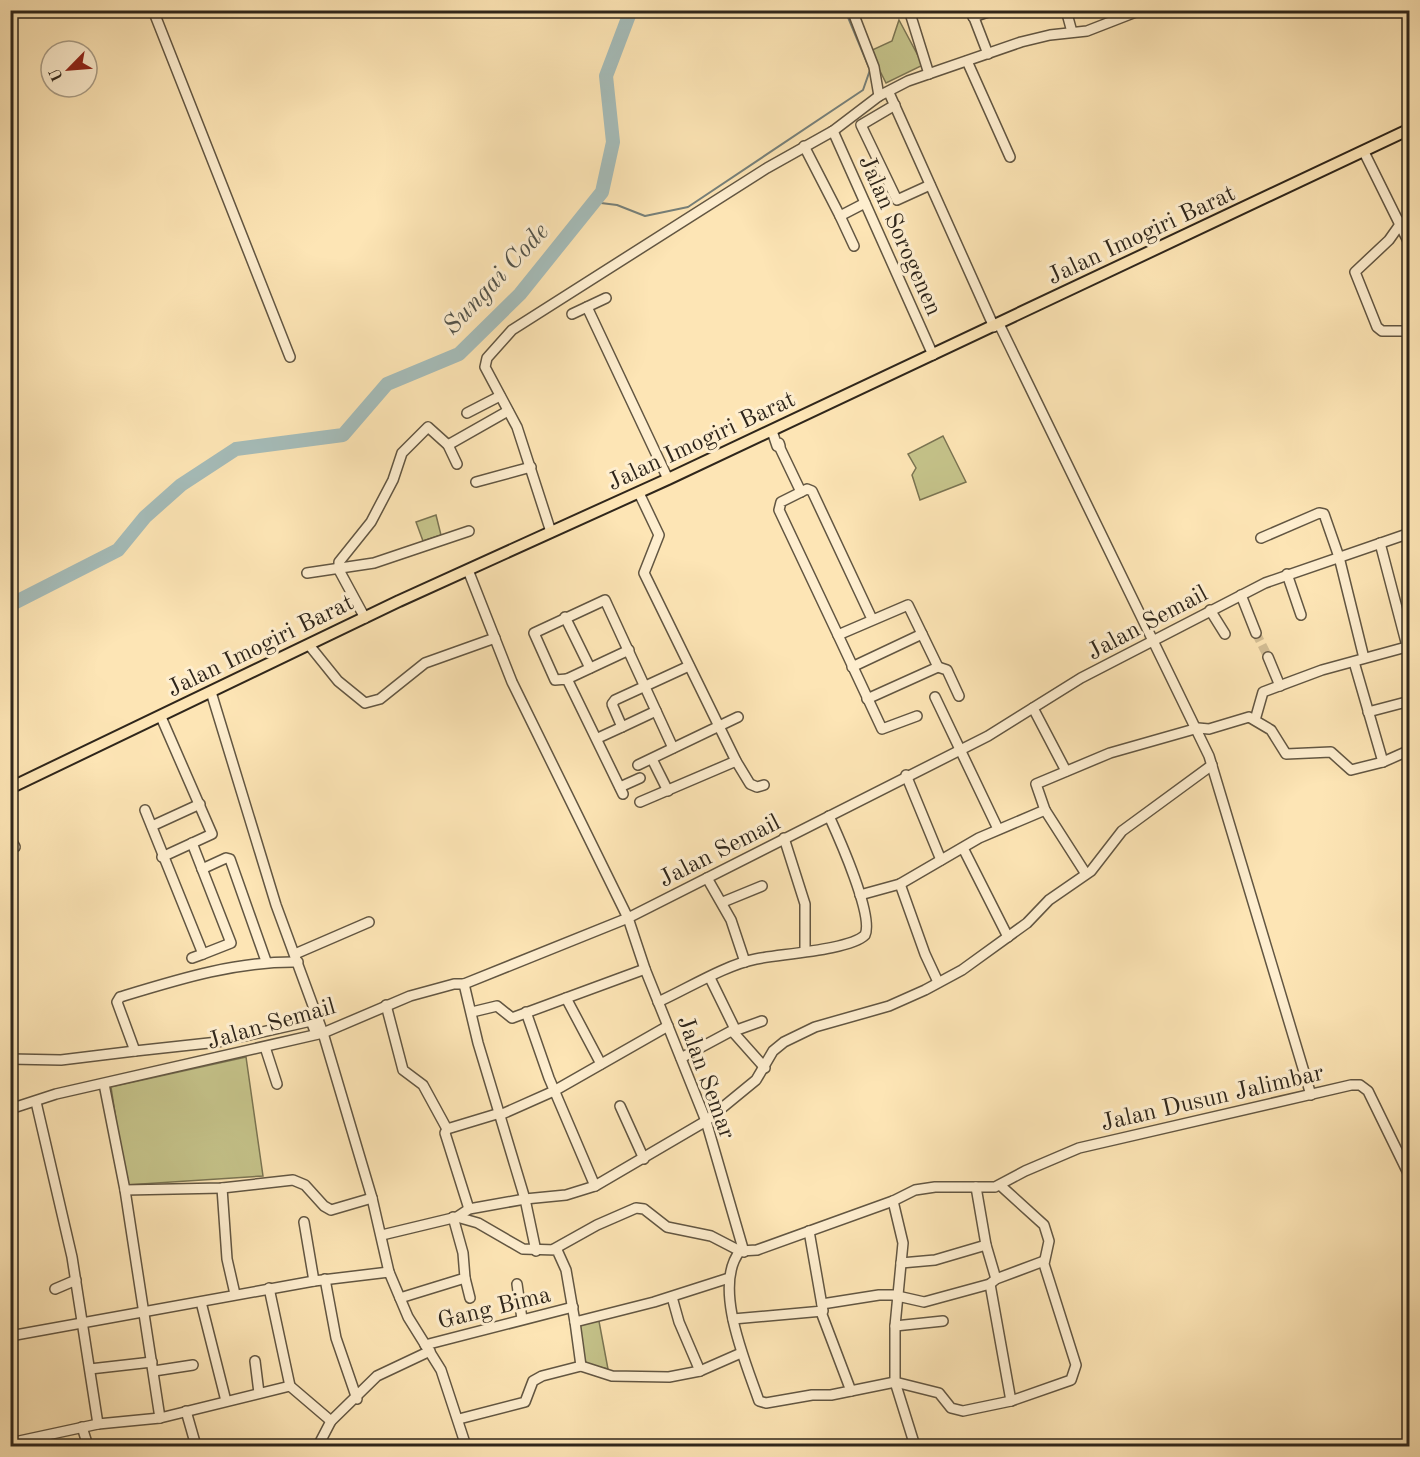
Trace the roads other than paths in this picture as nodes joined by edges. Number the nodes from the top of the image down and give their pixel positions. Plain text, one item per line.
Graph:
1 (20, 10) edge
2 (153, 10) edge
3 (852, 10) edge
4 (909, 10) edge
5 (994, 10) edge
6 (1066, 10) edge
7 (1141, 10) edge
8 (972, 14) edge
9 (10, 15) edge
10 (1072, 32) junction
11 (987, 54) junction
12 (967, 61) junction
13 (929, 74) junction
14 (890, 95) dead end
15 (879, 96) junction
16 (895, 105) junction
17 (1410, 129) edge
18 (833, 132) junction
19 (804, 146) junction
20 (1364, 152) junction
21 (1010, 157) dead end
22 (930, 185) junction
23 (865, 203) junction
24 (840, 216) junction
25 (1405, 220) edge
26 (854, 246) dead end
27 (1410, 246) edge
28 (606, 298) dead end
29 (587, 307) junction
30 (572, 314) dead end
31 (996, 326) junction
32 (1410, 331) edge
33 (933, 355) junction
34 (290, 357) dead end
35 (500, 396) junction
36 (508, 411) junction
37 (467, 412) dead end
38 (772, 431) junction
39 (448, 446) junction
40 (457, 464) dead end
41 (531, 467) junction
42 (668, 479) junction
43 (476, 482) dead end
44 (801, 492) junction
45 (639, 493) junction
46 (469, 531) dead end
47 (552, 532) junction
48 (1410, 533) edge
49 (1261, 538) dead end
50 (1380, 543) junction
51 (1339, 557) junction
52 (339, 570) junction
53 (468, 570) junction
54 (307, 573) dead end
55 (1287, 574) junction
56 (1241, 595) junction
57 (1210, 610) junction
58 (1301, 615) dead end
59 (565, 617) junction
60 (365, 618) junction
61 (872, 619) junction
62 (1256, 633) tunnel mouth
63 (922, 634) junction
64 (1225, 634) dead end
65 (838, 635) junction
66 (495, 638) junction
67 (1154, 640) junction
68 (309, 645) junction
69 (1408, 646) edge
70 (629, 650) junction
71 (1268, 657) tunnel mouth
72 (1364, 658) junction
73 (1354, 662) junction
74 (689, 666) junction
75 (852, 667) junction
76 (938, 667) junction
77 (590, 668) junction
78 (567, 679) junction
79 (645, 686) junction
80 (1280, 686) junction
81 (211, 692) junction
82 (959, 696) dead end
83 (935, 698) dead end
84 (867, 699) junction
85 (1410, 701) edge
86 (1033, 708) junction
87 (656, 711) junction
88 (1368, 712) junction
89 (917, 716) dead end
90 (160, 717) junction
91 (738, 717) dead end
92 (1256, 720) junction
93 (622, 727) junction
94 (718, 727) junction
95 (1198, 728) junction
96 (598, 738) junction
97 (673, 748) junction
98 (960, 749) junction
99 (1410, 750) edge
100 (652, 759) junction
101 (736, 761) junction
102 (1383, 762) junction
103 (638, 765) dead end
104 (1212, 765) junction
105 (1066, 771) junction
106 (906, 776) junction
107 (640, 778) dead end
108 (764, 785) dead end
109 (10, 788) edge
110 (668, 791) junction
111 (640, 802) dead end
112 (200, 804) junction
113 (145, 810) dead end
114 (1045, 810) junction
115 (829, 816) junction
116 (152, 825) junction
117 (998, 829) junction
118 (784, 838) junction
119 (192, 843) junction
120 (963, 848) junction
121 (162, 858) junction
122 (941, 860) junction
123 (202, 870) junction
124 (1086, 874) junction
125 (707, 878) junction
126 (900, 884) junction
127 (762, 886) dead end
128 (860, 895) junction
129 (723, 902) junction
130 (628, 918) junction
131 (369, 922) dead end
132 (1008, 937) junction
133 (805, 950) junction
134 (203, 954) junction
135 (192, 958) dead end
136 (296, 958) junction
137 (266, 961) junction
138 (745, 962) junction
139 (645, 969) junction
140 (710, 978) junction
141 (938, 982) junction
142 (464, 984) junction
143 (566, 998) junction
144 (658, 1002) junction
145 (386, 1005) junction
146 (472, 1012) junction
147 (526, 1012) junction
148 (762, 1021) dead end
149 (668, 1026) junction
150 (733, 1031) junction
151 (271, 1032) junction
152 (319, 1034) junction
153 (218, 1042) junction
154 (269, 1046) junction
155 (135, 1051) junction
156 (220, 1058) junction
157 (681, 1058) junction
158 (10, 1059) edge
159 (601, 1064) junction
160 (765, 1068) junction
161 (104, 1084) junction
162 (277, 1084) dead end
163 (554, 1090) junction
164 (1311, 1095) junction
165 (36, 1102) junction
166 (620, 1106) dead end
167 (10, 1109) edge
168 (500, 1114) junction
169 (706, 1121) junction
170 (447, 1129) junction
171 (644, 1159) junction
172 (1410, 1177) edge
173 (595, 1186) junction
174 (1001, 1186) junction
175 (976, 1187) junction
176 (222, 1188) junction
177 (124, 1190) junction
178 (372, 1198) junction
179 (525, 1199) junction
180 (893, 1201) junction
181 (461, 1214) junction
182 (304, 1222) dead end
183 (809, 1231) junction
184 (382, 1235) junction
185 (986, 1245) junction
186 (554, 1249) junction
187 (536, 1251) junction
188 (742, 1251) junction
189 (1044, 1261) junction
190 (902, 1263) junction
191 (389, 1272) junction
192 (465, 1278) junction
193 (729, 1278) junction
194 (325, 1279) junction
195 (76, 1280) junction
196 (314, 1281) junction
197 (993, 1282) junction
198 (517, 1284) dead end
199 (269, 1288) junction
200 (55, 1289) dead end
201 (235, 1294) junction
202 (672, 1297) junction
203 (898, 1297) junction
204 (400, 1298) junction
205 (470, 1298) dead end
206 (201, 1302) junction
207 (573, 1307) junction
208 (822, 1308) junction
209 (143, 1312) junction
210 (522, 1319) junction
211 (733, 1319) junction
212 (944, 1321) dead end
213 (84, 1322) junction
214 (575, 1322) junction
215 (896, 1326) junction
216 (10, 1336) edge
217 (428, 1348) junction
218 (741, 1353) junction
219 (255, 1361) dead end
220 (193, 1365) dead end
221 (581, 1366) junction
222 (153, 1367) junction
223 (90, 1370) junction
224 (700, 1371) junction
225 (895, 1382) junction
226 (290, 1386) junction
227 (851, 1391) junction
228 (259, 1393) junction
229 (357, 1399) junction
230 (226, 1401) junction
231 (1011, 1401) junction
232 (186, 1411) junction
233 (160, 1418) junction
234 (459, 1419) junction
235 (331, 1421) junction
236 (98, 1424) junction
237 (82, 1427) junction
238 (10, 1443) edge
239 (88, 1446) edge
240 (196, 1446) edge
241 (318, 1446) edge
242 (466, 1446) edge
243 (915, 1446) edge

1 - 9 street
2 - 34 street
3 - 15 street
4 - 13 street
5 - 8 street
6 - 10 street
7 - 10 street
8 - 11 street
10 - 11 street
11 - 12 street
12 - 13 street
12 - 21 street
13 - 15 street
14 - 16 street
15 - 18 street
16 - 22 street
16 - 22 street
17 - 20 main road, Jalan Imogiri Barat
18 - 19 street
18 - 23 street, Jalan Sorogenen
19 - 24 street
19 - 35 street
20 - 25 street
20 - 31 main road, Jalan Imogiri Barat
22 - 31 street
23 - 24 street
23 - 33 street, Jalan Sorogenen
24 - 26 street
25 - 27 street
25 - 32 street
28 - 29 street
29 - 30 street
29 - 42 street
31 - 33 main road, Jalan Imogiri Barat
31 - 67 street
33 - 38 main road, Jalan Imogiri Barat
35 - 36 street
35 - 37 street
36 - 39 street
36 - 41 street
38 - 42 main road, Jalan Imogiri Barat
38 - 44 street
39 - 40 street
39 - 52 street
41 - 43 street
41 - 47 street
42 - 45 main road, Jalan Imogiri Barat
44 - 61 street
44 - 65 street
45 - 47 main road, Jalan Imogiri Barat
45 - 74 street
46 - 52 street
47 - 53 main road, Jalan Imogiri Barat
48 - 50 street, Jalan Semail
49 - 51 street
50 - 51 street, Jalan Semail
50 - 69 street
51 - 55 street, Jalan Semail
51 - 72 street
52 - 54 street
52 - 60 street
53 - 60 main road, Jalan Imogiri Barat
53 - 66 street, Jalan Semar
55 - 56 street, Jalan Semail
55 - 58 street
56 - 57 street, Jalan Semail
56 - 62 street
57 - 64 street
57 - 67 street, Jalan Semail
59 - 70 street
59 - 77 street
59 - 78 street
60 - 68 main road, Jalan Imogiri Barat
61 - 63 street
61 - 65 street
63 - 75 street
63 - 76 street
65 - 75 street
66 - 68 street
66 - 130 street, Jalan Semar
67 - 86 street, Jalan Semail
67 - 95 street
68 - 81 main road, Jalan Imogiri Barat
69 - 72 street
70 - 77 street
70 - 79 street
71 - 80 street
72 - 73 street
73 - 80 street
73 - 88 street
74 - 79 street
74 - 94 street
75 - 84 street
76 - 82 street
76 - 84 street
77 - 78 street
78 - 96 street
79 - 87 street
79 - 93 street
80 - 92 street
81 - 90 main road, Jalan Imogiri Barat
81 - 136 street
83 - 98 street
84 - 89 street
85 - 88 street
86 - 98 street, Jalan Semail
86 - 105 street
87 - 93 street
87 - 97 street
88 - 102 street
90 - 109 main road, Jalan Imogiri Barat
90 - 112 street
91 - 94 street
92 - 95 street
92 - 102 street
93 - 96 street
94 - 97 street
94 - 101 street
95 - 104 street
95 - 105 street
96 - 107 street
97 - 100 street
98 - 106 street, Jalan Semail
98 - 117 street
99 - 102 street
100 - 103 street
100 - 110 street
101 - 108 street
101 - 110 street
104 - 124 street
104 - 164 street
105 - 114 street
106 - 115 street, Jalan Semail
106 - 122 street
110 - 111 street
112 - 116 street
112 - 119 street
113 - 116 street
114 - 117 street
114 - 124 street
115 - 118 street, Jalan Semail
115 - 128 street
116 - 121 street
117 - 120 street
118 - 125 street, Jalan Semail
118 - 133 street
119 - 121 street
119 - 123 street
120 - 122 street
120 - 132 street
121 - 134 street
122 - 126 street
123 - 134 street
123 - 137 street
124 - 132 street
125 - 129 street
125 - 130 street, Jalan Semail
126 - 128 street
126 - 141 street
127 - 129 street
128 - 133 street
129 - 138 street
130 - 139 street, Jalan Semar
130 - 142 street, Jalan Semail
131 - 136 street
132 - 141 street
133 - 138 street
134 - 135 street
136 - 137 street
136 - 152 street
137 - 155 street
138 - 140 street
139 - 143 street
139 - 144 street, Jalan Semar
140 - 144 street
140 - 150 street
141 - 160 street
142 - 145 street, Jalan Semail
142 - 146 street
143 - 147 street
143 - 159 street
144 - 149 street, Jalan Semar
145 - 152 street, Jalan Semail
145 - 170 street
146 - 147 street
146 - 168 street
147 - 163 street
148 - 150 street
149 - 157 street, Jalan Semar
149 - 159 street
150 - 157 street
150 - 160 street
151 - 152 street
151 - 153 street
151 - 154 street
152 - 154 street, Jalan Semail
152 - 178 street
153 - 155 street
153 - 156 street
154 - 156 street, Jalan Semail
154 - 162 street
155 - 158 street
156 - 161 street, Jalan Semail
157 - 169 street, Jalan Semar
159 - 163 street
160 - 169 street
161 - 165 street, Jalan Semail
161 - 177 street
163 - 168 street
163 - 173 street
164 - 172 street, Jalan Dusun Jalimbar
164 - 174 street, Jalan Dusun Jalimbar
165 - 167 street, Jalan Semail
165 - 195 street
166 - 171 street
168 - 170 street
168 - 179 street
169 - 171 street
169 - 188 street, Jalan Semar
170 - 181 street
171 - 173 street
173 - 179 street
174 - 175 street, Jalan Dusun Jalimbar
174 - 189 street
175 - 180 street, Jalan Dusun Jalimbar
175 - 185 street
176 - 177 street
176 - 178 street
176 - 201 street
177 - 209 street
178 - 184 street
179 - 181 street
179 - 187 street
180 - 183 street, Jalan Dusun Jalimbar
180 - 190 street
181 - 184 street
181 - 187 street
181 - 192 street
182 - 196 street
183 - 188 street, Jalan Dusun Jalimbar
183 - 208 street
184 - 191 street
185 - 190 street
185 - 197 street
186 - 187 street
186 - 188 street
186 - 207 street
188 - 193 street
189 - 197 street
189 - 231 street
190 - 203 street
191 - 194 street
191 - 204 street
192 - 204 street
192 - 205 street
193 - 202 street
193 - 211 street
194 - 196 street
194 - 229 street
195 - 200 street
195 - 213 street
196 - 199 street
197 - 203 street
197 - 231 street
198 - 210 street
199 - 201 street
199 - 226 street
201 - 206 street
202 - 214 street
202 - 224 street
203 - 208 street
203 - 215 street
204 - 217 street
206 - 209 street
206 - 230 street
207 - 210 street, Gang Bima
207 - 214 street
208 - 211 street
208 - 227 street
209 - 213 street
209 - 222 street
210 - 217 street, Gang Bima
211 - 218 street
212 - 215 street
213 - 216 street
213 - 223 street
214 - 221 street
215 - 225 street
217 - 229 street, Gang Bima
217 - 234 street
218 - 224 street
218 - 227 street
219 - 228 street
220 - 222 street
221 - 224 street
221 - 234 street
222 - 223 street
222 - 233 street
223 - 236 street
225 - 227 street
225 - 231 street
225 - 243 street
226 - 228 street
226 - 235 street
228 - 230 street
229 - 235 street, Gang Bima
230 - 232 street
232 - 233 street
232 - 240 street
233 - 236 street
234 - 242 street
235 - 241 street
236 - 237 street
237 - 238 street
237 - 239 street

